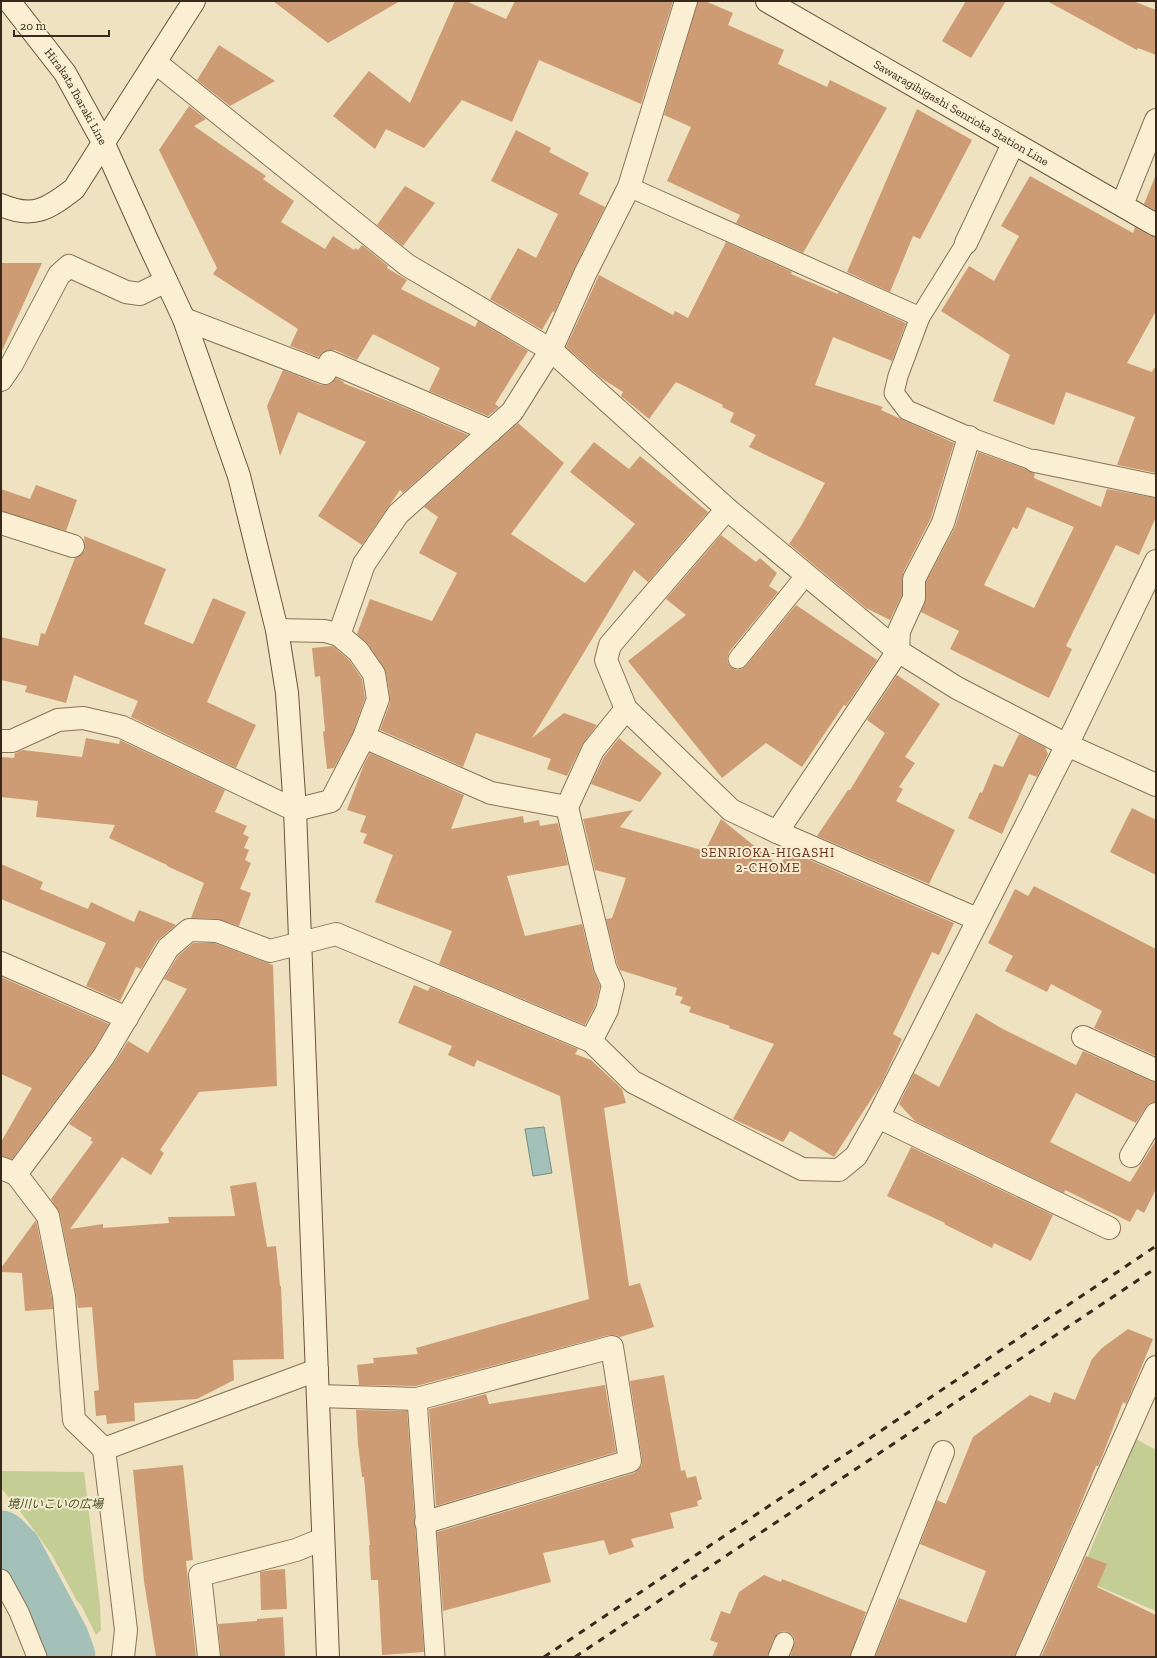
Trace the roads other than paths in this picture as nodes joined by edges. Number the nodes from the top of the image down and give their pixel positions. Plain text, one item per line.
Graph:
1 (9, 1) edge
2 (194, 1) edge
3 (686, 1) edge
4 (766, 1) edge
5 (792, 7) edge
6 (155, 62) junction
7 (1156, 120) edge
8 (103, 142) junction
9 (1013, 144) junction
10 (629, 186) junction
11 (1, 205) edge
12 (1122, 205) junction
13 (1156, 224) edge
14 (966, 243) joint
15 (166, 281) junction
16 (920, 317) junction
17 (184, 319) junction
18 (551, 350) junction
19 (1, 380) edge
20 (491, 431) junction
21 (969, 437) junction
22 (1035, 461) joint
23 (1156, 486) edge
24 (727, 509) junction
25 (1, 523) edge
26 (73, 546) dead end
27 (1156, 561) edge
28 (806, 575) junction
29 (276, 630) junction
30 (340, 634) junction
31 (898, 651) junction
32 (738, 659) dead end
33 (626, 709) junction
34 (364, 737) junction
35 (1, 741) edge
36 (1067, 745) junction
37 (1156, 784) edge
38 (567, 807) junction
39 (295, 810) junction
40 (777, 832) junction
41 (977, 919) junction
42 (301, 943) junction
43 (1, 963) edge
44 (126, 1018) junction
45 (1083, 1036) dead end
46 (591, 1041) junction
47 (1156, 1070) edge
48 (1156, 1114) edge
49 (878, 1117) junction
50 (1131, 1156) dead end
51 (9, 1171) edge
52 (1109, 1228) dead end
53 (1156, 1367) edge
54 (317, 1370) junction
55 (318, 1396) junction
56 (417, 1399) junction
57 (104, 1449) junction
58 (943, 1452) dead end
59 (426, 1522) junction
60 (323, 1539) junction
61 (1, 1579) edge
62 (38, 1657) edge
63 (123, 1657) edge
64 (209, 1657) edge
65 (328, 1657) edge
66 (435, 1657) edge
67 (862, 1657) edge
68 (1027, 1657) edge

1 - 8 street, Hirakata Ibaraki Line
2 - 6 street
3 - 10 street
4 - 5 street, Sawaragihigashi Senrioka Station Line
5 - 9 street, Sawaragihigashi Senrioka Station Line
6 - 8 street
6 - 18 street
7 - 12 street
8 - 11 street, Hirakata Ibaraki Line
8 - 15 street
9 - 12 street, Sawaragihigashi Senrioka Station Line
9 - 14 street
10 - 16 lane
10 - 18 street
12 - 13 street, Sawaragihigashi Senrioka Station Line
14 - 16 lane
15 - 17 street
15 - 19 street
16 - 21 lane
17 - 20 street
17 - 29 street
18 - 20 street
18 - 24 street
20 - 30 street
21 - 22 lane
21 - 31 street
22 - 23 street
24 - 28 street
24 - 33 street
25 - 26 street
27 - 36 street
28 - 31 street
28 - 32 lane
29 - 30 street
29 - 39 street
30 - 34 street
31 - 36 street
31 - 40 street
33 - 38 street
33 - 40 street
34 - 38 street
34 - 39 street
35 - 39 street
36 - 37 street
36 - 41 street
38 - 46 street
39 - 42 street
40 - 41 street
41 - 49 street
42 - 44 street
42 - 46 street
42 - 54 street
43 - 44 street
44 - 51 street
45 - 47 street
46 - 49 street
48 - 50 street
49 - 52 street
51 - 57 street
53 - 68 street
54 - 55 street
54 - 57 street
55 - 56 street
55 - 60 street
56 - 59 lane
56 - 59 street
57 - 63 street
58 - 67 street
59 - 66 lane
60 - 64 street
60 - 65 street
61 - 62 lane

